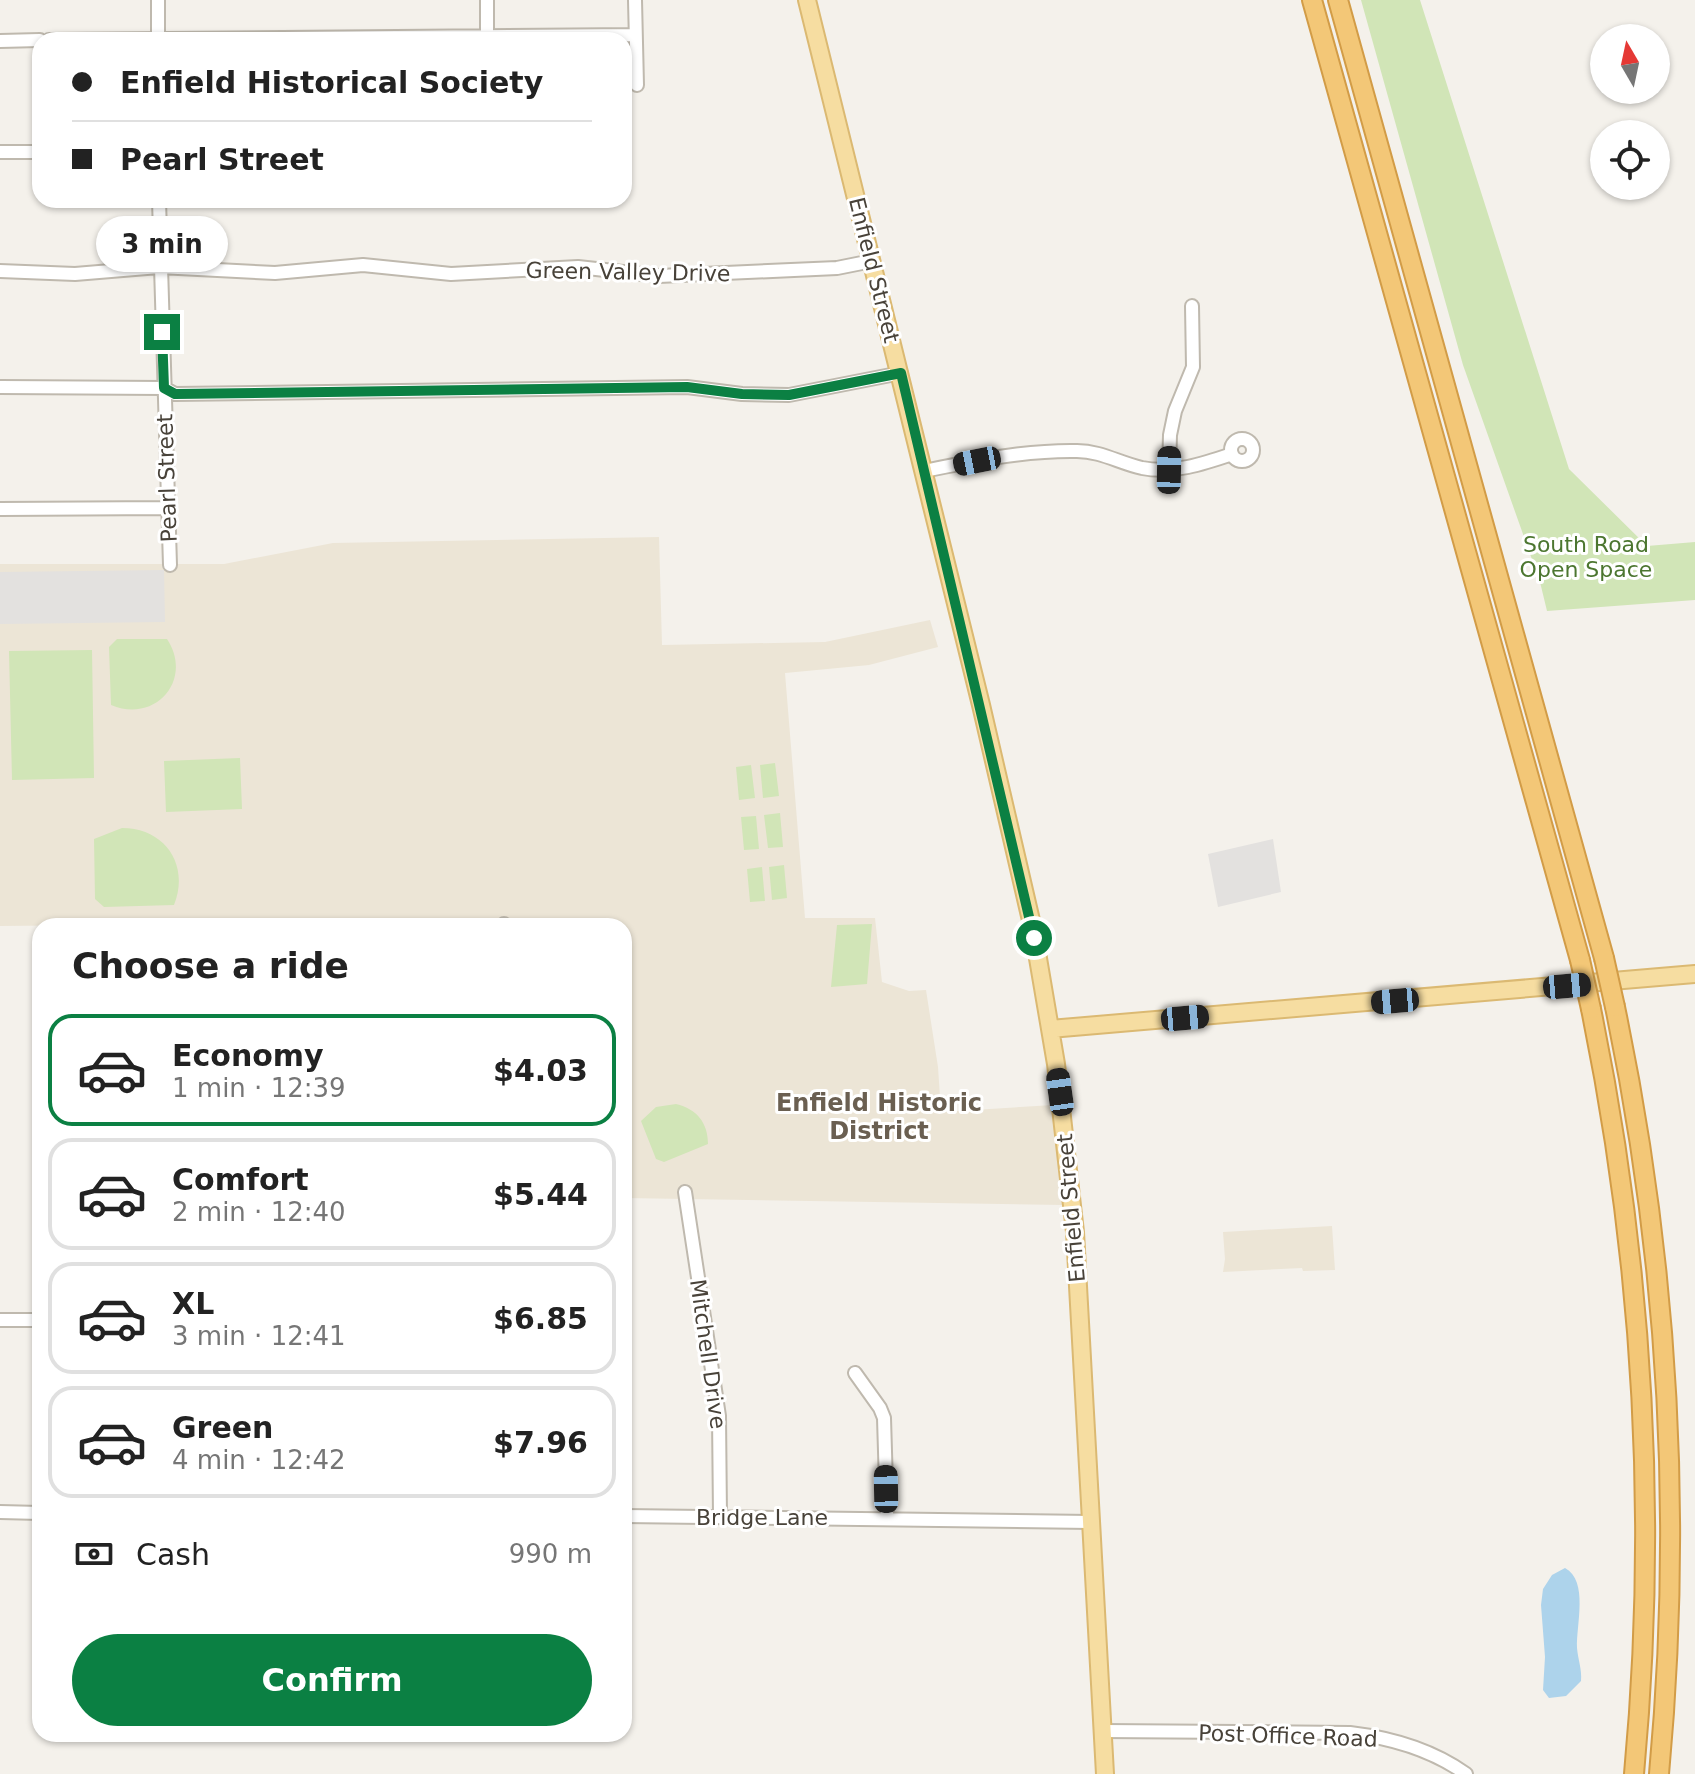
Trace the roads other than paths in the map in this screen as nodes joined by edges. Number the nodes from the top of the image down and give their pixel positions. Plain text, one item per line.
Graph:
1 (158, 0) edge
2 (487, 0) edge
3 (635, 0) edge
4 (807, 0) edge
5 (1312, 0) edge
6 (1338, 0) edge
7 (158, 32) edge
8 (487, 32) edge
9 (632, 35) edge
10 (635, 35) junction
11 (32, 40) edge
12 (0, 41) edge
13 (637, 85) dead end
14 (0, 152) edge
15 (32, 152) edge
16 (159, 208) edge
17 (872, 261) junction
18 (159, 267) junction
19 (0, 271) edge
20 (1192, 306) dead end
21 (901, 373) junction
22 (0, 387) edge
23 (164, 388) junction
24 (1232, 454) dead end
25 (1169, 470) junction
26 (924, 471) junction
27 (168, 508) junction
28 (0, 509) edge
29 (170, 565) dead end
30 (1695, 974) edge
31 (1050, 1029) junction
32 (685, 1192) dead end
33 (0, 1320) edge
34 (32, 1320) edge
35 (855, 1373) dead end
36 (0, 1512) edge
37 (32, 1513) edge
38 (632, 1516) edge
39 (720, 1516) junction
40 (887, 1518) junction
41 (1091, 1522) junction
42 (1103, 1731) junction
43 (1105, 1774) edge
44 (1466, 1774) edge
45 (1634, 1774) edge
46 (1659, 1774) edge

1 - 7 street
2 - 8 street
3 - 10 street
4 - 17 main road, Enfield Street
5 - 45 highway, bridge
6 - 46 highway, bridge
9 - 10 street
10 - 13 street
11 - 12 street
14 - 15 street
16 - 18 street, Pearl Street
17 - 18 street, Green Valley Drive
17 - 21 main road, Enfield Street
18 - 19 street, Green Valley Drive
18 - 23 street, Pearl Street
20 - 25 street
21 - 23 street
21 - 26 main road, Enfield Street
22 - 23 street
23 - 27 street, Pearl Street
24 - 25 street
25 - 26 street
26 - 31 main road, Enfield Street
27 - 28 street
27 - 29 street, Pearl Street
30 - 31 main road
31 - 41 main road, Enfield Street
32 - 39 street, Mitchell Drive
33 - 34 street
35 - 40 street
36 - 37 street
38 - 39 street, Bridge Lane
39 - 40 street, Bridge Lane
40 - 41 street, Bridge Lane
41 - 42 main road, Enfield Street
42 - 43 main road, Enfield Street
42 - 44 street, Post Office Road

